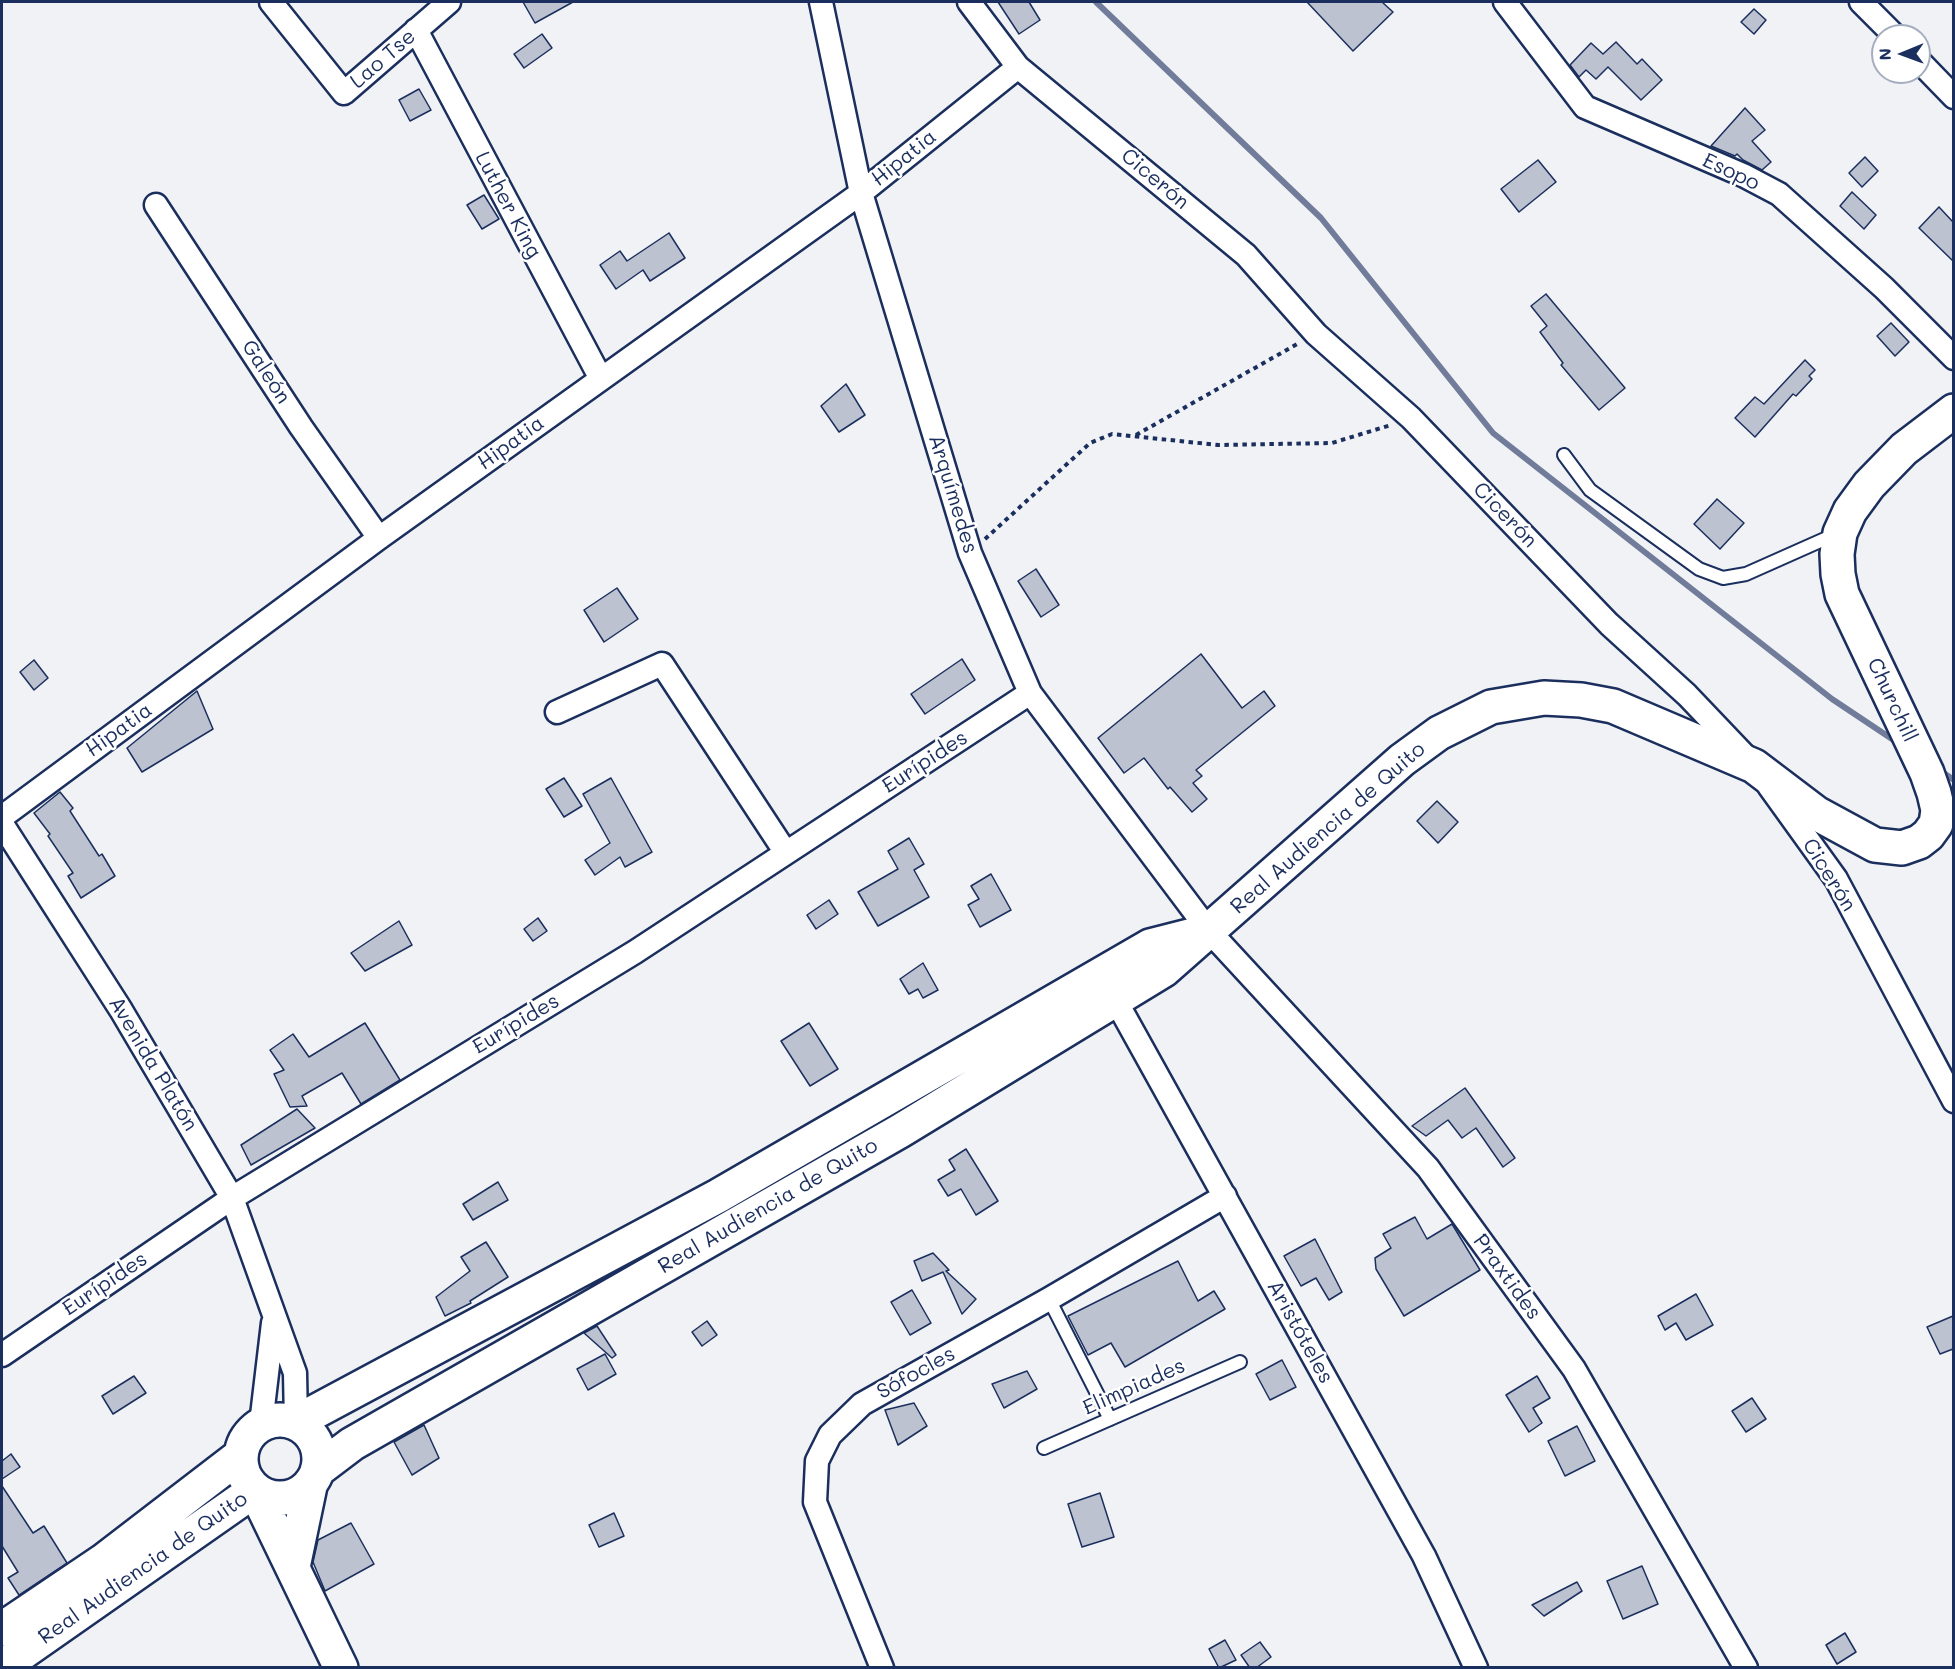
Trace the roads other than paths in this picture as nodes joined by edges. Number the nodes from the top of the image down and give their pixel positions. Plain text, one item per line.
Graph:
1 (270, 2) edge
2 (449, 2) edge
3 (820, 2) edge
4 (969, 2) edge
5 (1505, 2) edge
6 (1862, 2) edge
7 (1883, 24) edge
8 (416, 30) junction
9 (1018, 67) junction
10 (1931, 74) edge
11 (1953, 97) edge
12 (861, 193) junction
13 (156, 205) dead end
14 (1953, 358) edge
15 (601, 379) junction
16 (1953, 411) edge
17 (1564, 455) dead end
18 (1840, 533) junction
19 (379, 538) junction
20 (1030, 693) junction
21 (557, 712) dead end
22 (1754, 766) junction
23 (2, 817) edge
24 (2, 824) edge
25 (786, 853) junction
26 (1209, 931) junction
27 (1116, 1001) junction
28 (1953, 1101) edge
29 (1225, 1196) junction
30 (232, 1198) junction
31 (1049, 1299) junction
32 (273, 1319) junction
33 (2, 1355) edge
34 (1240, 1362) dead end
35 (1110, 1419) junction
36 (296, 1422) junction
37 (261, 1424) junction
38 (1044, 1448) dead end
39 (241, 1455) junction
40 (314, 1478) junction
41 (255, 1490) junction
42 (293, 1567) junction
43 (2, 1629) edge
44 (2, 1667) edge
45 (341, 1668) edge
46 (882, 1668) edge
47 (1476, 1668) edge
48 (1746, 1668) edge

1 - 8 street, Lao Tse
2 - 8 street, Lao Tse
3 - 12 street, Arquímedes
4 - 9 street, Cicerón
5 - 14 street, Esopo
6 - 7 street
8 - 15 street, Luther King
9 - 12 street, Hipatia
9 - 22 street, Cicerón
10 - 11 street
12 - 15 street, Hipatia
12 - 20 street, Arquímedes
13 - 19 street, Galeón
15 - 19 street, Hipatia
16 - 18 main road, Churchill
17 - 18 lane
18 - 22 main road, Churchill
19 - 23 street, Hipatia
20 - 25 street, Eurípides
20 - 26 street, Arquímedes
21 - 25 street
22 - 26 main road, Real Audiencia de Quito
22 - 28 street, Cicerón
24 - 30 street, Avenida Platón
25 - 30 street, Eurípides
26 - 27 main road, Real Audiencia de Quito
26 - 36 main road, Real Audiencia de Quito
26 - 48 street, Praxtides
27 - 29 street, Aristóteles
27 - 40 main road, Real Audiencia de Quito
29 - 31 street, Sófocles
29 - 47 street, Aristóteles
30 - 32 street, Avenida Platón
30 - 33 street, Eurípides
31 - 35 lane
31 - 46 street, Sófocles
32 - 36 street, Avenida Platón
32 - 37 street, Avenida Platón
34 - 35 lane, Elimpiades
35 - 38 lane, Elimpiades
36 - 37 main road
36 - 40 main road
37 - 39 main road
39 - 41 main road
39 - 43 main road, Real Audiencia de Quito
40 - 41 main road
40 - 42 main road
41 - 42 main road
41 - 44 main road, Real Audiencia de Quito
42 - 45 main road

